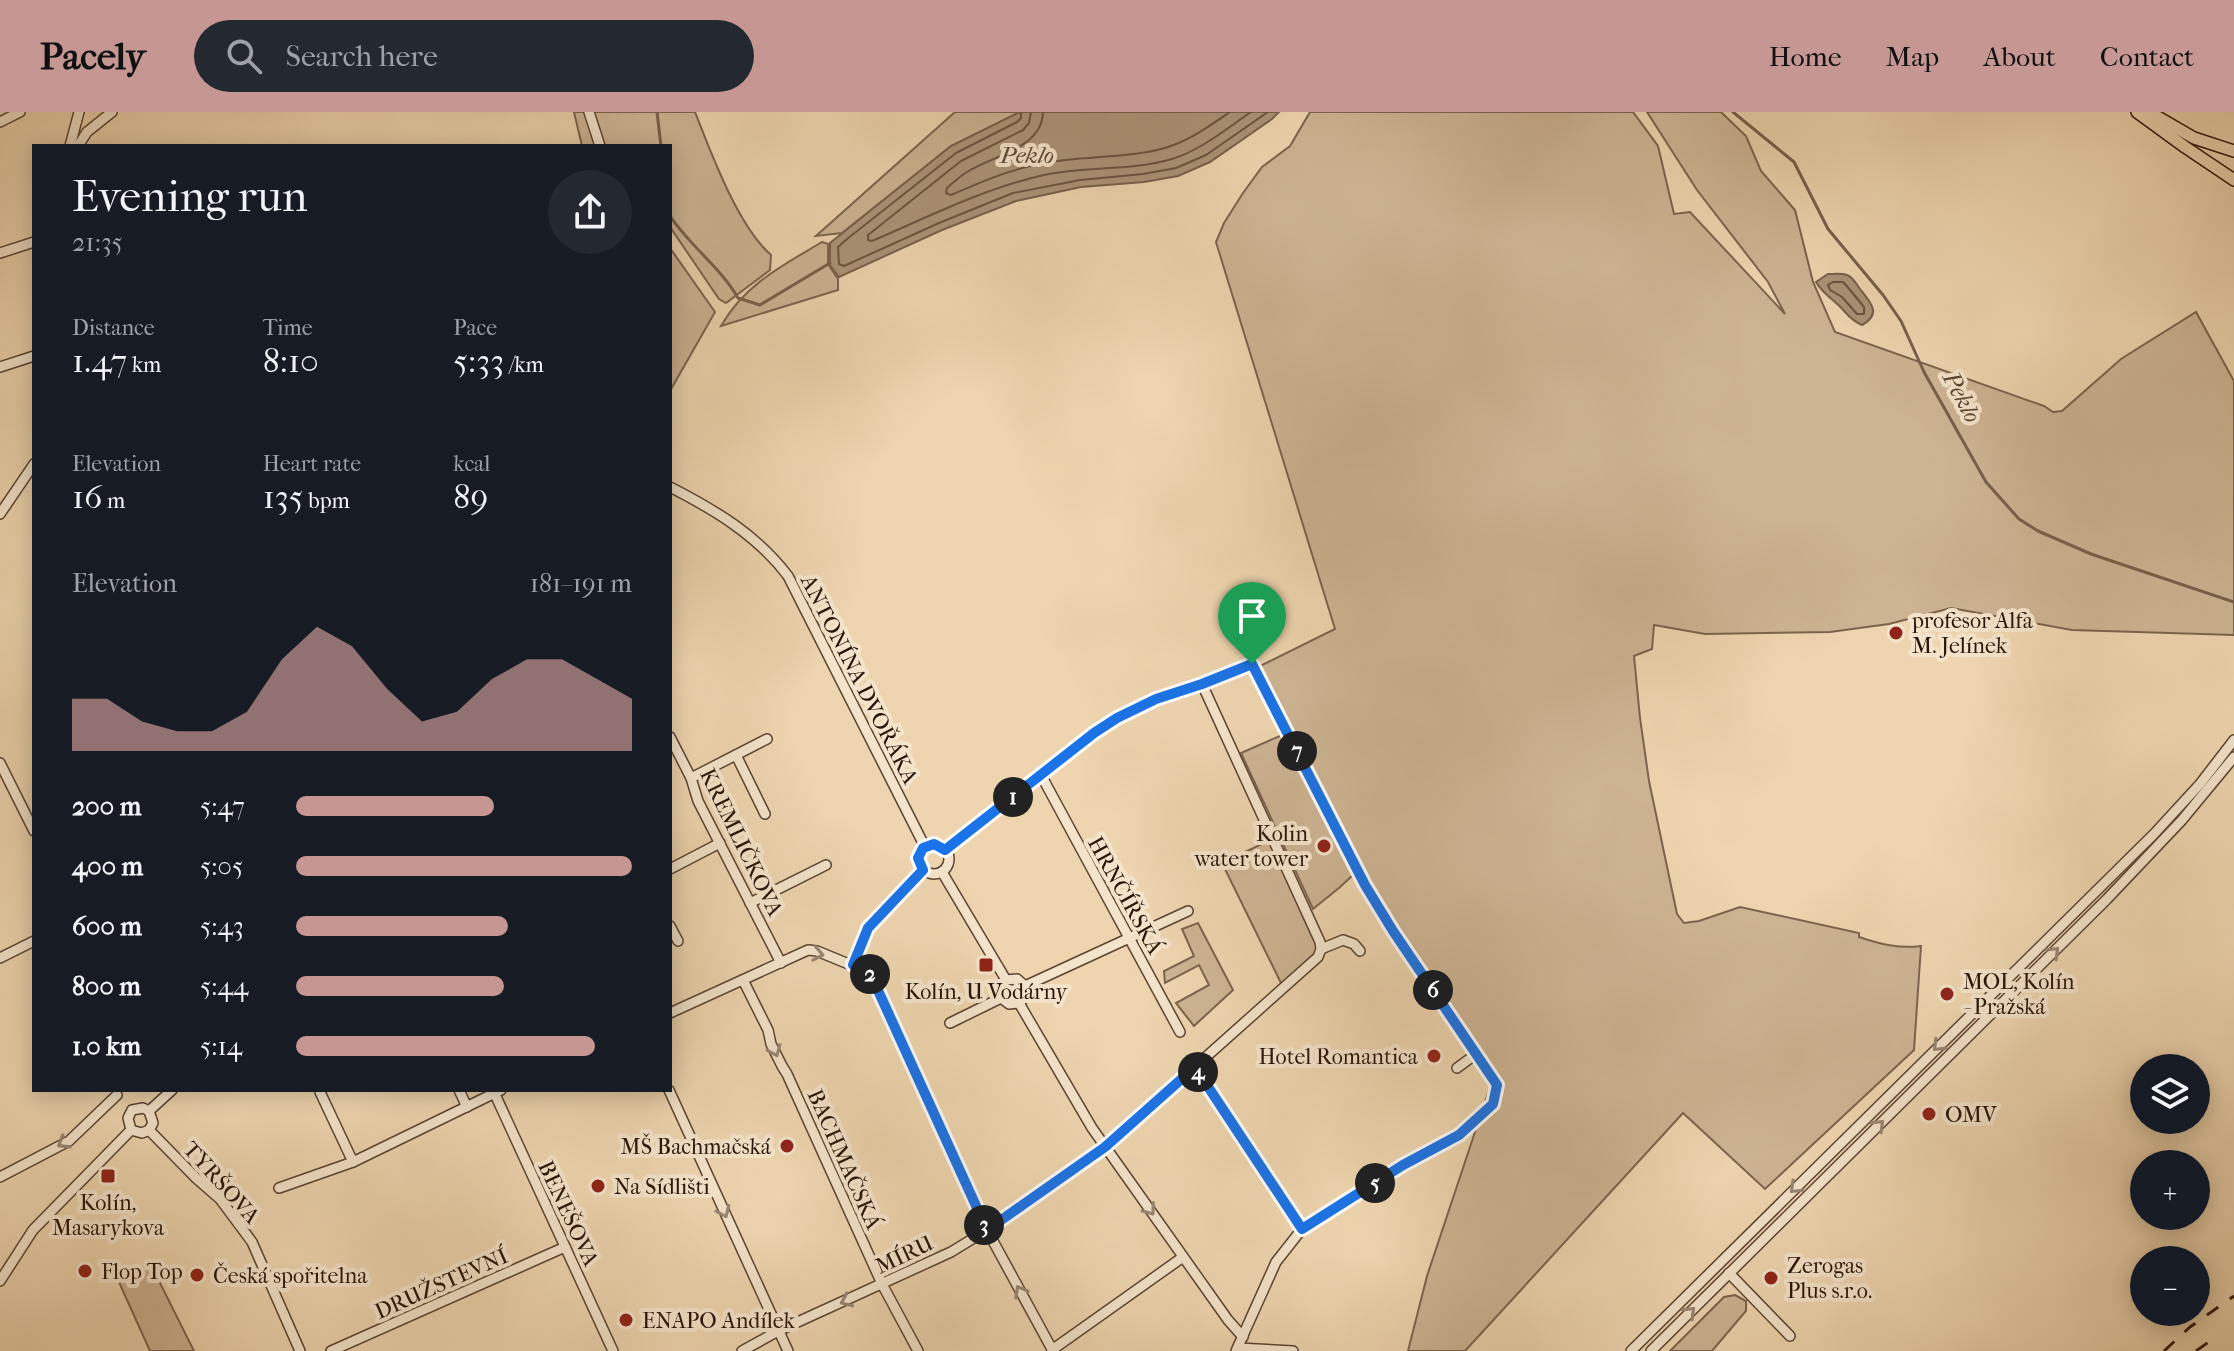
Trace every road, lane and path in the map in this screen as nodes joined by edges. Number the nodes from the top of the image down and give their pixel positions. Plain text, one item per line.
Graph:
1 (20, 112) edge
2 (79, 112) edge
3 (112, 112) edge
4 (589, 112) edge
5 (2137, 112) edge
6 (2149, 112) edge
7 (0, 122) edge
8 (71, 144) edge
9 (79, 144) edge
10 (599, 144) edge
11 (2234, 151) edge
12 (2234, 180) edge
13 (32, 243) edge
14 (0, 253) edge
15 (32, 357) edge
16 (0, 367) edge
17 (32, 467) edge
18 (672, 488) edge
19 (0, 514) edge
20 (1202, 684) junction
21 (767, 739) dead end
22 (2234, 740) edge
23 (672, 741) edge
24 (736, 755) junction
25 (2234, 757) edge
26 (0, 763) edge
27 (1041, 775) junction
28 (691, 778) junction
29 (765, 814) dead end
30 (32, 827) edge
31 (720, 843) junction
32 (925, 847) junction
33 (945, 850) junction
34 (826, 865) dead end
35 (672, 868) edge
36 (923, 870) junction
37 (942, 872) junction
38 (750, 903) junction
39 (1188, 911) dead end
40 (672, 930) edge
41 (1129, 938) junction
42 (678, 941) dead end
43 (32, 942) edge
44 (1321, 949) junction
45 (1360, 951) dead end
46 (0, 958) edge
47 (781, 963) junction
48 (853, 965) junction
49 (743, 980) junction
50 (1006, 980) junction
51 (1025, 986) junction
52 (1001, 998) junction
53 (1019, 1003) junction
54 (672, 1012) edge
55 (950, 1023) dead end
56 (1180, 1032) dead end
57 (1476, 1054) junction
58 (1195, 1067) junction
59 (1457, 1068) dead end
60 (115, 1092) edge
61 (170, 1092) edge
62 (320, 1092) dead end
63 (460, 1092) edge
64 (494, 1092) edge
65 (496, 1092) edge
66 (670, 1092) edge
67 (467, 1107) junction
68 (132, 1110) junction
69 (149, 1111) junction
70 (131, 1130) junction
71 (149, 1130) junction
72 (1105, 1147) junction
73 (353, 1162) junction
74 (0, 1177) edge
75 (279, 1188) dead end
76 (1302, 1229) junction
77 (987, 1230) junction
78 (565, 1247) junction
79 (1183, 1257) junction
80 (1729, 1273) junction
81 (0, 1281) edge
82 (882, 1284) junction
83 (778, 1331) junction
84 (1790, 1336) dead end
85 (1243, 1337) junction
86 (1053, 1350) edge
87 (1237, 1350) edge
88 (300, 1351) edge
89 (331, 1351) edge
90 (613, 1351) edge
91 (742, 1351) edge
92 (788, 1351) edge
93 (918, 1351) edge
94 (1293, 1351) edge
95 (1631, 1351) edge
96 (1651, 1351) edge

1 - 7 street
2 - 8 street
3 - 9 street
4 - 10 street
5 - 12 main road
6 - 11 main road
13 - 14 street
15 - 16 street
17 - 19 street
18 - 32 street, ANTONÍNA DVOŘÁKA
20 - 27 street
20 - 44 street
20 - 57 street
21 - 24 street
22 -> 95 street
23 - 28 street, KREMLIČKOVA
24 - 28 street
24 - 29 street
80 -> 25 street
26 - 30 street
27 - 33 street
27 - 41 street, HRNČÍŘSKÁ
28 - 31 street, KREMLIČKOVA
31 - 35 street
31 - 38 street, KREMLIČKOVA
32 - 33 street
32 - 36 street
33 - 37 street
34 - 38 street
36 - 37 street
36 - 48 street
37 - 50 street
38 - 47 street, KREMLIČKOVA
39 - 41 street
40 - 42 street
41 - 51 street
41 - 56 street, HRNČÍŘSKÁ
43 - 46 street
44 - 45 street
44 - 58 street, MÍRU
47 -> 48 street
47 - 49 street
48 - 77 street
49 - 54 street
49 -> 82 street, BACHMAČSKÁ
50 - 51 street
50 - 52 street
51 - 53 street
52 - 53 street
52 - 55 street
53 - 72 street
57 - 59 street
57 - 76 street
58 - 72 street, MÍRU
58 - 76 street
60 - 68 street
60 -> 74 street
61 - 69 street
62 - 73 street
63 - 67 street
64 - 67 street
65 - 78 street, BENEŠOVA
66 -> 83 street
67 - 73 street
68 - 69 street
68 - 70 street
69 - 71 street
70 - 71 street
70 - 81 street
71 - 88 street, TYRŠOVA
72 - 77 street, MÍRU
72 -> 79 street
73 - 75 street
76 - 85 street
77 - 82 street, MÍRU
86 -> 77 street
78 - 89 street, DRUŽSTEVNÍ
78 - 90 street, BENEŠOVA
79 - 85 street
79 - 86 street
80 - 84 street
96 -> 80 street
82 -> 83 street, MÍRU
82 - 93 street, BACHMAČSKÁ
83 - 91 street, MÍRU
83 - 92 street
85 - 87 street
87 - 94 street

